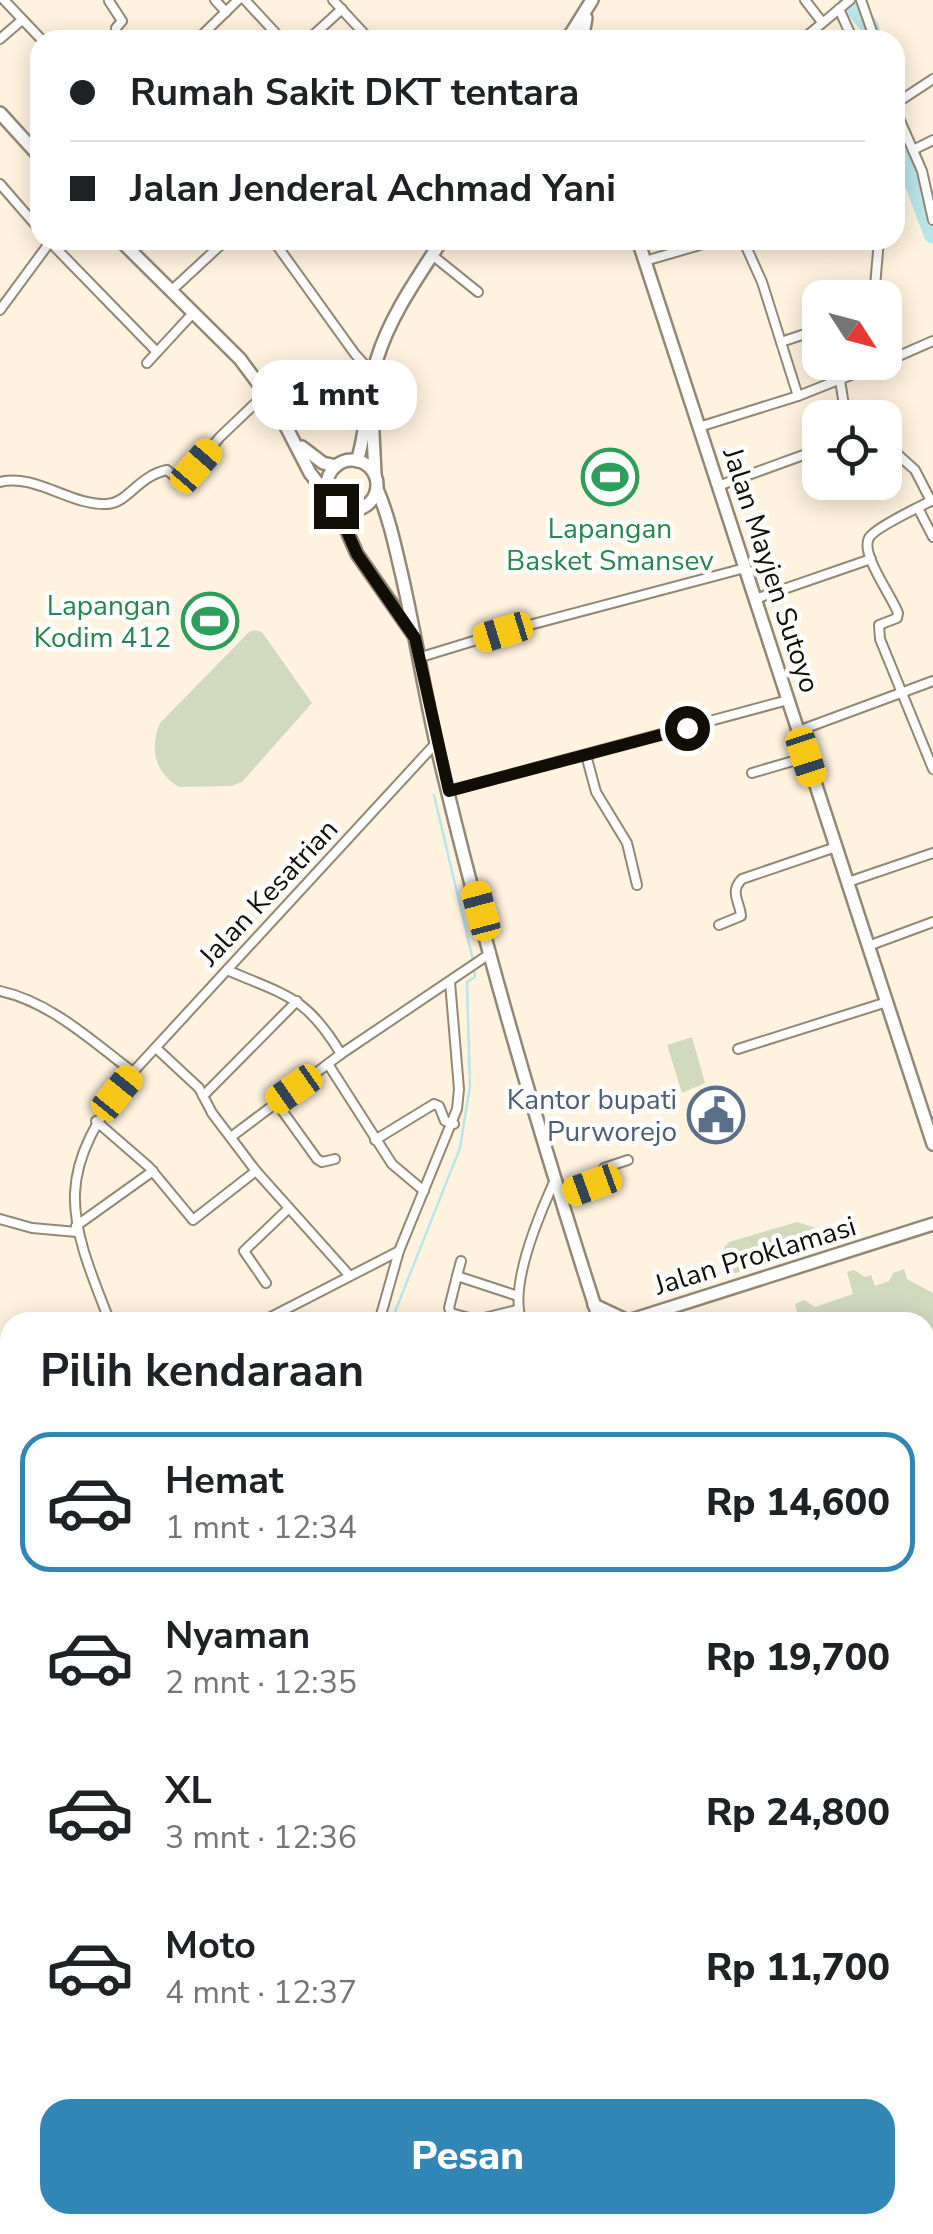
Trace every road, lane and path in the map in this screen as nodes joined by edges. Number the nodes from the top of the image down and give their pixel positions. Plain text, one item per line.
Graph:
1 (4, 0) edge
2 (109, 0) edge
3 (215, 0) edge
4 (242, 0) edge
5 (333, 0) edge
6 (592, 0) edge
7 (805, 0) edge
8 (860, 0) edge
9 (845, 4) edge
10 (342, 9) junction
11 (226, 12) junction
12 (22, 20) junction
13 (822, 22) junction
14 (116, 28) dead end
15 (32, 30) edge
16 (208, 30) edge
17 (272, 30) edge
18 (319, 30) edge
19 (361, 30) edge
20 (572, 30) edge
21 (584, 30) edge
22 (813, 30) edge
23 (851, 30) edge
24 (871, 30) edge
25 (0, 39) edge
26 (932, 82) edge
27 (905, 100) edge
28 (0, 112) edge
29 (905, 131) edge
30 (933, 140) edge
31 (30, 146) edge
32 (913, 150) junction
33 (0, 184) edge
34 (30, 218) edge
35 (933, 220) edge
36 (43, 250) edge
37 (58, 250) edge
38 (130, 250) edge
39 (215, 250) edge
40 (280, 250) edge
41 (435, 250) edge
42 (641, 250) edge
43 (682, 250) edge
44 (751, 250) edge
45 (878, 250) edge
46 (432, 255) junction
47 (644, 261) junction
48 (876, 280) edge
49 (172, 290) junction
50 (478, 292) dead end
51 (0, 310) edge
52 (194, 312) junction
53 (802, 335) edge
54 (781, 342) junction
55 (933, 342) edge
56 (157, 352) junction
57 (902, 355) edge
58 (147, 363) dead end
59 (373, 374) junction
60 (840, 380) joint
61 (370, 389) junction
62 (265, 394) junction
63 (798, 396) junction
64 (843, 400) edge
65 (699, 427) junction
66 (296, 441) junction
67 (802, 456) edge
68 (902, 458) edge
69 (357, 460) junction
70 (336, 466) junction
71 (375, 475) junction
72 (0, 482) edge
73 (718, 486) junction
74 (377, 489) junction
75 (932, 501) edge
76 (333, 502) junction
77 (918, 508) junction
78 (933, 537) edge
79 (871, 560) junction
80 (745, 568) junction
81 (755, 599) junction
82 (415, 638) junction
83 (421, 657) junction
84 (933, 681) edge
85 (902, 694) junction
86 (788, 700) junction
87 (798, 732) junction
88 (436, 743) junction
89 (586, 755) junction
90 (806, 757) junction
91 (933, 769) edge
92 (752, 772) dead end
93 (449, 791) junction
94 (836, 846) junction
95 (933, 853) edge
96 (848, 882) junction
97 (636, 884) dead end
98 (933, 922) edge
99 (719, 926) dead end
100 (868, 946) junction
101 (487, 956) junction
102 (227, 970) junction
103 (450, 982) junction
104 (0, 991) edge
105 (297, 1001) junction
106 (887, 1002) junction
107 (156, 1048) junction
108 (738, 1048) dead end
109 (341, 1054) junction
110 (328, 1064) junction
111 (133, 1072) junction
112 (204, 1096) junction
113 (276, 1102) junction
114 (96, 1120) junction
115 (454, 1124) junction
116 (230, 1138) junction
117 (376, 1140) junction
118 (933, 1144) edge
119 (335, 1159) dead end
120 (628, 1160) dead end
121 (154, 1171) junction
122 (256, 1171) junction
123 (555, 1180) junction
124 (424, 1191) junction
125 (560, 1197) junction
126 (290, 1208) junction
127 (0, 1219) edge
128 (933, 1224) edge
129 (76, 1229) junction
130 (918, 1230) junction
131 (933, 1238) edge
132 (398, 1251) junction
133 (461, 1261) dead end
134 (349, 1275) junction
135 (458, 1276) junction
136 (266, 1283) dead end
137 (518, 1296) junction
138 (594, 1305) junction
139 (517, 1310) joint
140 (106, 1312) edge
141 (281, 1312) edge
142 (381, 1312) edge
143 (451, 1312) edge
144 (509, 1312) edge
145 (596, 1312) edge
146 (608, 1312) edge
147 (660, 1312) edge

1 - 12 street
2 - 14 street
3 - 11 street
4 - 11 street
4 - 17 street
5 - 10 street
6 - 20 main road
6 - 21 main road
7 - 13 street
8 - 24 street
9 - 13 street
9 - 23 street
10 - 18 street
10 - 19 street
11 - 16 street
12 - 15 street
12 - 25 street
13 - 22 street
26 - 27 street
28 - 31 main road
29 - 32 street
30 - 32 street
32 - 35 street
33 - 34 street
36 - 51 street
37 - 56 street
38 - 49 main road
39 - 49 street
40 - 59 street
41 - 46 main road
42 - 47 main road, Jalan Mayjen Sutoyo
43 - 47 street
44 - 54 street
45 - 48 street
46 - 50 street
46 - 59 main road
47 - 65 main road, Jalan Mayjen Sutoyo
49 - 52 main road
52 - 56 street
52 - 62 main road
53 - 54 street
54 - 63 street
55 - 57 street
56 - 58 street
59 - 61 main road
60 - 63 street
60 - 64 street
61 - 69 main road
61 - 71 main road
62 - 66 main road
62 - 72 street
63 - 65 street
65 - 73 main road, Jalan Mayjen Sutoyo
66 - 70 main road
66 - 76 main road
67 - 73 street
68 - 75 street
69 - 70 main road
69 - 71 main road
70 - 76 main road
71 - 74 main road
73 - 80 main road, Jalan Mayjen Sutoyo
74 - 76 main road
74 - 82 main road
75 - 77 street
76 - 82 main road
77 - 78 street
77 - 79 street
79 - 81 street
79 - 85 street
80 - 81 main road, Jalan Mayjen Sutoyo
80 - 83 street
81 - 86 main road, Jalan Mayjen Sutoyo
82 - 83 main road
83 - 88 main road
84 - 85 street
85 - 87 street
85 - 91 street
86 - 87 main road, Jalan Mayjen Sutoyo
86 - 89 street
87 - 90 main road, Jalan Mayjen Sutoyo
88 - 93 main road
88 - 102 street, Jalan Kesatrian
89 - 93 street
89 - 97 street
90 - 92 street
90 - 94 main road, Jalan Mayjen Sutoyo
93 - 101 main road
94 - 96 main road, Jalan Mayjen Sutoyo
94 - 99 street
95 - 96 street
96 - 100 main road, Jalan Mayjen Sutoyo
98 - 100 street
100 - 106 main road, Jalan Mayjen Sutoyo
101 - 103 street
101 - 123 main road
102 - 105 street
102 - 107 street, Jalan Kesatrian
103 - 109 street
103 - 115 street
104 - 111 street
105 - 109 street
105 - 112 street
106 - 108 street
106 - 118 main road, Jalan Mayjen Sutoyo
107 - 111 street, Jalan Kesatrian
107 - 112 street
109 - 110 street
110 - 113 street
110 - 117 street
111 - 114 street, Jalan Kesatrian
112 - 116 street
113 - 116 street
113 - 119 street
114 - 121 street
114 - 129 street, Jalan Kesatrian
115 - 117 street
115 - 124 street
116 - 122 street
117 - 124 street
120 - 125 street
121 - 122 street
121 - 129 street
122 - 126 street
123 - 125 main road
123 - 137 street
124 - 132 street
125 - 138 main road
126 - 134 street
126 - 136 street
127 - 129 street
128 - 130 main road, Jalan Proklamasi
129 - 140 street
130 - 131 main road
130 - 147 main road, Jalan Proklamasi
132 - 134 street
132 - 142 street
133 - 135 street
134 - 141 street
135 - 137 street
135 - 143 street
137 - 139 street
138 - 145 main road
138 - 146 main road, Jalan Proklamasi
139 - 144 street

